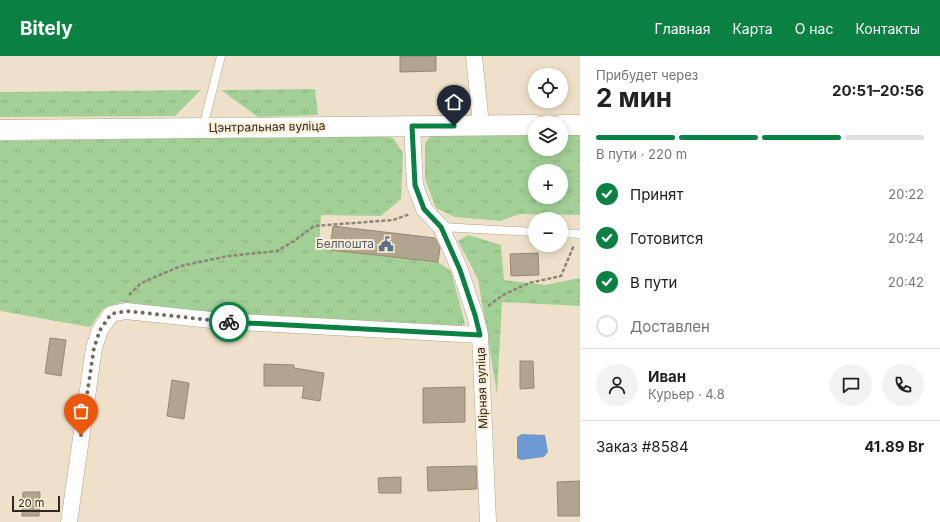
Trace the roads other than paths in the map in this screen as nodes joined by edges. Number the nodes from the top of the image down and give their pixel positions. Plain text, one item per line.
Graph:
1 (221, 56) edge
2 (474, 56) edge
3 (481, 125) junction
4 (528, 125) edge
5 (568, 125) edge
6 (412, 126) junction
7 (580, 126) edge
8 (202, 128) junction
9 (0, 130) edge
10 (441, 227) junction
11 (528, 232) edge
12 (568, 233) edge
13 (580, 234) edge
14 (480, 335) junction
15 (69, 522) edge
16 (488, 522) edge

1 - 8 lane
2 - 3 street
3 - 4 street, Цэнтральная вуліца
3 - 6 street, Цэнтральная вуліца
5 - 7 street
6 - 8 street, Цэнтральная вуліца
6 - 10 street, Мірная вуліца
8 - 9 street, Цэнтральная вуліца
10 - 11 lane
10 - 14 street, Мірная вуліца
12 - 13 lane
14 - 15 street
14 - 16 street, Мірная вуліца

